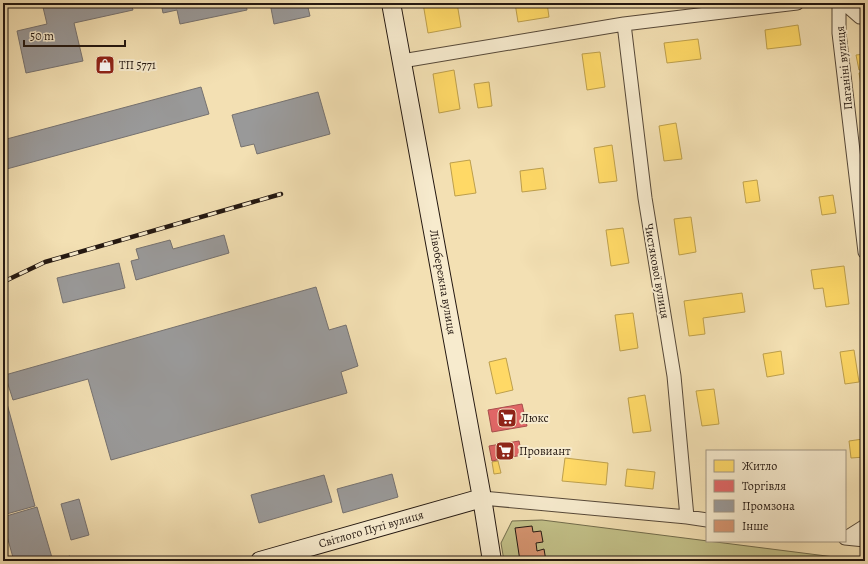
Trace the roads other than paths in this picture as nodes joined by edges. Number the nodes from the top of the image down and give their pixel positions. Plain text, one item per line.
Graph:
1 (391, 3) edge
2 (797, 3) edge
3 (839, 3) edge
4 (844, 3) edge
5 (865, 16) edge
6 (624, 24) junction
7 (402, 61) junction
8 (865, 252) edge
9 (482, 498) junction
10 (687, 517) junction
11 (706, 520) edge
12 (865, 526) edge
13 (846, 537) edge
14 (846, 538) edge
15 (865, 540) edge
16 (260, 561) edge
17 (492, 561) edge

1 - 7 main road, Лівобережна вулиця
2 - 6 street
3 - 8 street, Паганіні вулиця
4 - 5 street
6 - 7 street
6 - 10 street, Чистякової вулиця
7 - 9 main road, Лівобережна вулиця
9 - 10 street
9 - 16 main road, Світлого Путі вулиця
9 - 17 main road, Лівобережна вулиця
10 - 11 street
12 - 13 street
14 - 15 street

